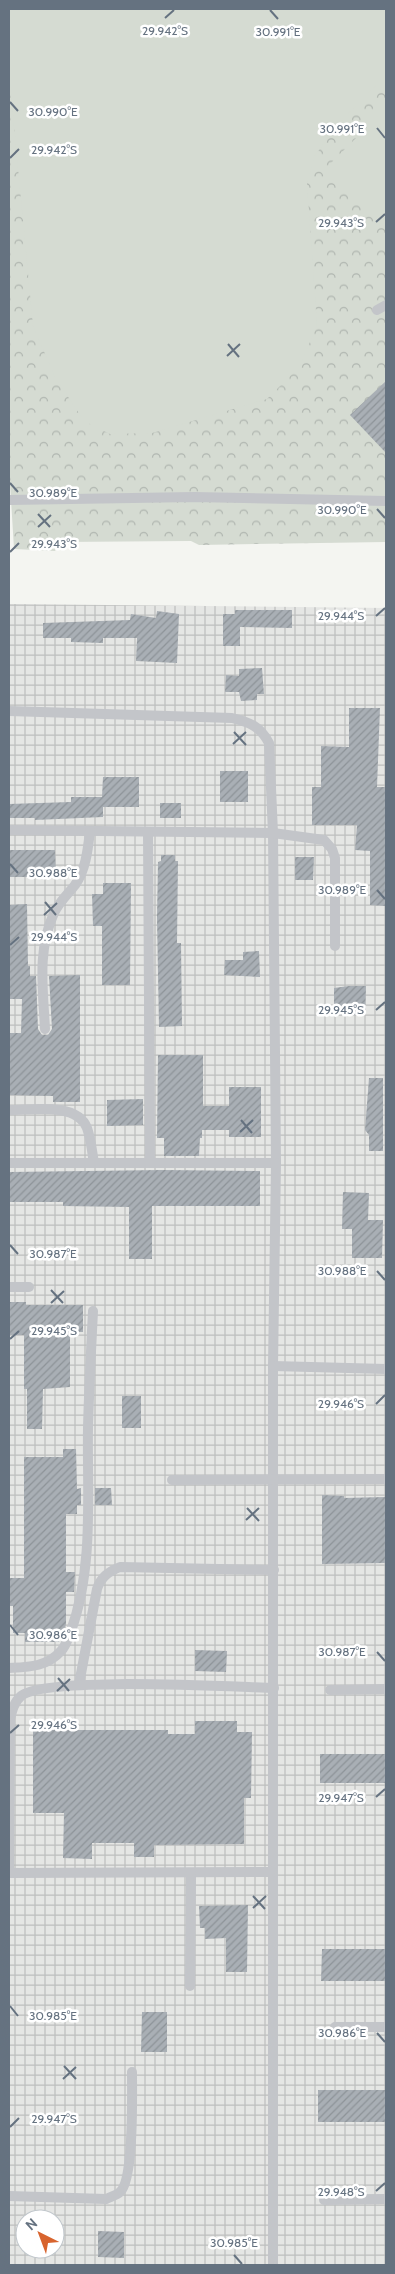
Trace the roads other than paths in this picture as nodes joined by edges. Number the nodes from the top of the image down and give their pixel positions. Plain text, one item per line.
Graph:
1 (9, 500) edge
2 (386, 502) edge
3 (9, 712) edge
4 (9, 830) edge
5 (90, 830) junction
6 (148, 832) junction
7 (273, 832) junction
8 (335, 946) dead end
9 (45, 1029) dead end
10 (9, 1110) edge
11 (9, 1163) edge
12 (94, 1163) junction
13 (150, 1163) junction
14 (276, 1163) junction
15 (9, 1287) edge
16 (29, 1287) dead end
17 (93, 1310) dead end
18 (273, 1366) junction
19 (386, 1369) edge
20 (274, 1478) junction
21 (386, 1478) edge
22 (172, 1480) dead end
23 (274, 1570) junction
24 (9, 1668) edge
25 (79, 1684) junction
26 (274, 1688) junction
27 (386, 1689) edge
28 (330, 1690) dead end
29 (9, 1772) edge
30 (9, 1826) edge
31 (9, 1868) edge
32 (272, 1872) junction
33 (190, 1873) junction
34 (9, 1874) edge
35 (190, 1986) dead end
36 (335, 2027) dead end
37 (386, 2027) edge
38 (132, 2072) dead end
39 (9, 2196) edge
40 (386, 2199) edge
41 (324, 2200) dead end
42 (272, 2265) edge

1 - 2 lane
3 - 7 lane
4 - 5 lane
5 - 6 lane
5 - 9 lane
6 - 7 lane
6 - 13 lane
7 - 8 lane
7 - 14 lane
10 - 12 lane
11 - 12 lane
12 - 13 lane
13 - 14 lane
14 - 18 lane
15 - 16 lane
17 - 24 lane
18 - 19 lane
18 - 20 lane
20 - 21 lane
20 - 22 lane
20 - 23 lane
23 - 25 lane
23 - 26 lane
25 - 26 lane
25 - 29 lane
26 - 32 lane
27 - 28 lane
29 - 30 lane
30 - 31 lane
32 - 33 lane
32 - 42 lane
33 - 34 lane
33 - 35 lane
36 - 37 lane
38 - 39 lane
40 - 41 lane

